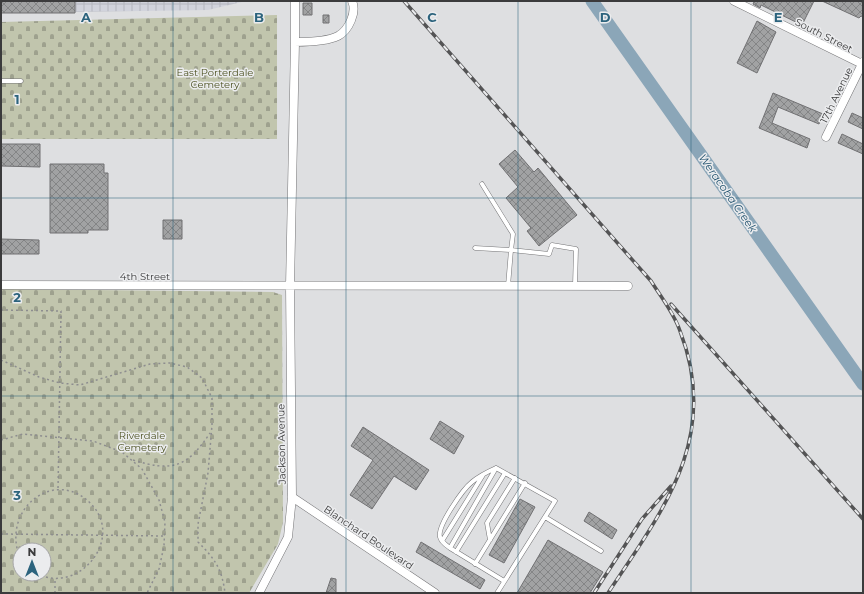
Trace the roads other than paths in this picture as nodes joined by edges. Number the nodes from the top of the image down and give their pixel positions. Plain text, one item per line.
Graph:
1 (295, 1) edge
2 (352, 1) edge
3 (734, 1) edge
4 (295, 42) junction
5 (862, 63) edge
6 (1, 81) edge
7 (21, 81) dead end
8 (826, 137) dead end
9 (482, 184) dead end
10 (475, 248) dead end
11 (511, 250) junction
12 (1, 285) edge
13 (290, 286) junction
14 (508, 286) junction
15 (575, 286) junction
16 (628, 286) dead end
17 (496, 468) junction
18 (484, 473) junction
19 (505, 473) junction
20 (515, 478) junction
21 (525, 483) junction
22 (292, 497) junction
23 (545, 516) junction
24 (490, 540) junction
25 (442, 541) junction
26 (450, 548) junction
27 (601, 551) dead end
28 (456, 552) junction
29 (475, 564) junction
30 (504, 581) junction
31 (259, 593) edge
32 (435, 593) edge
33 (497, 593) edge

1 - 4 street, Jackson Avenue
2 - 4 street
3 - 5 street, South Street
4 - 13 street, Jackson Avenue
5 - 8 street, 17th Avenue
6 - 7 lane
9 - 11 lane
10 - 11 lane
11 - 14 lane
11 - 15 lane
12 - 13 street, 4th Street
13 - 14 street, 4th Street
13 - 22 street, Jackson Avenue
14 - 15 street, 4th Street
15 - 16 street, 4th Street
17 - 18 lane
17 - 19 lane
17 - 26 lane
18 - 25 lane
18 - 25 lane
19 - 20 lane
19 - 28 lane
20 - 21 lane
20 - 24 lane
21 - 23 lane
21 - 24 lane
22 - 31 street, Jackson Avenue
22 - 32 street, Blanchard Boulevard
23 - 27 lane
23 - 30 lane
24 - 29 lane
25 - 26 lane
26 - 28 lane
28 - 29 lane
29 - 30 lane
30 - 33 lane

